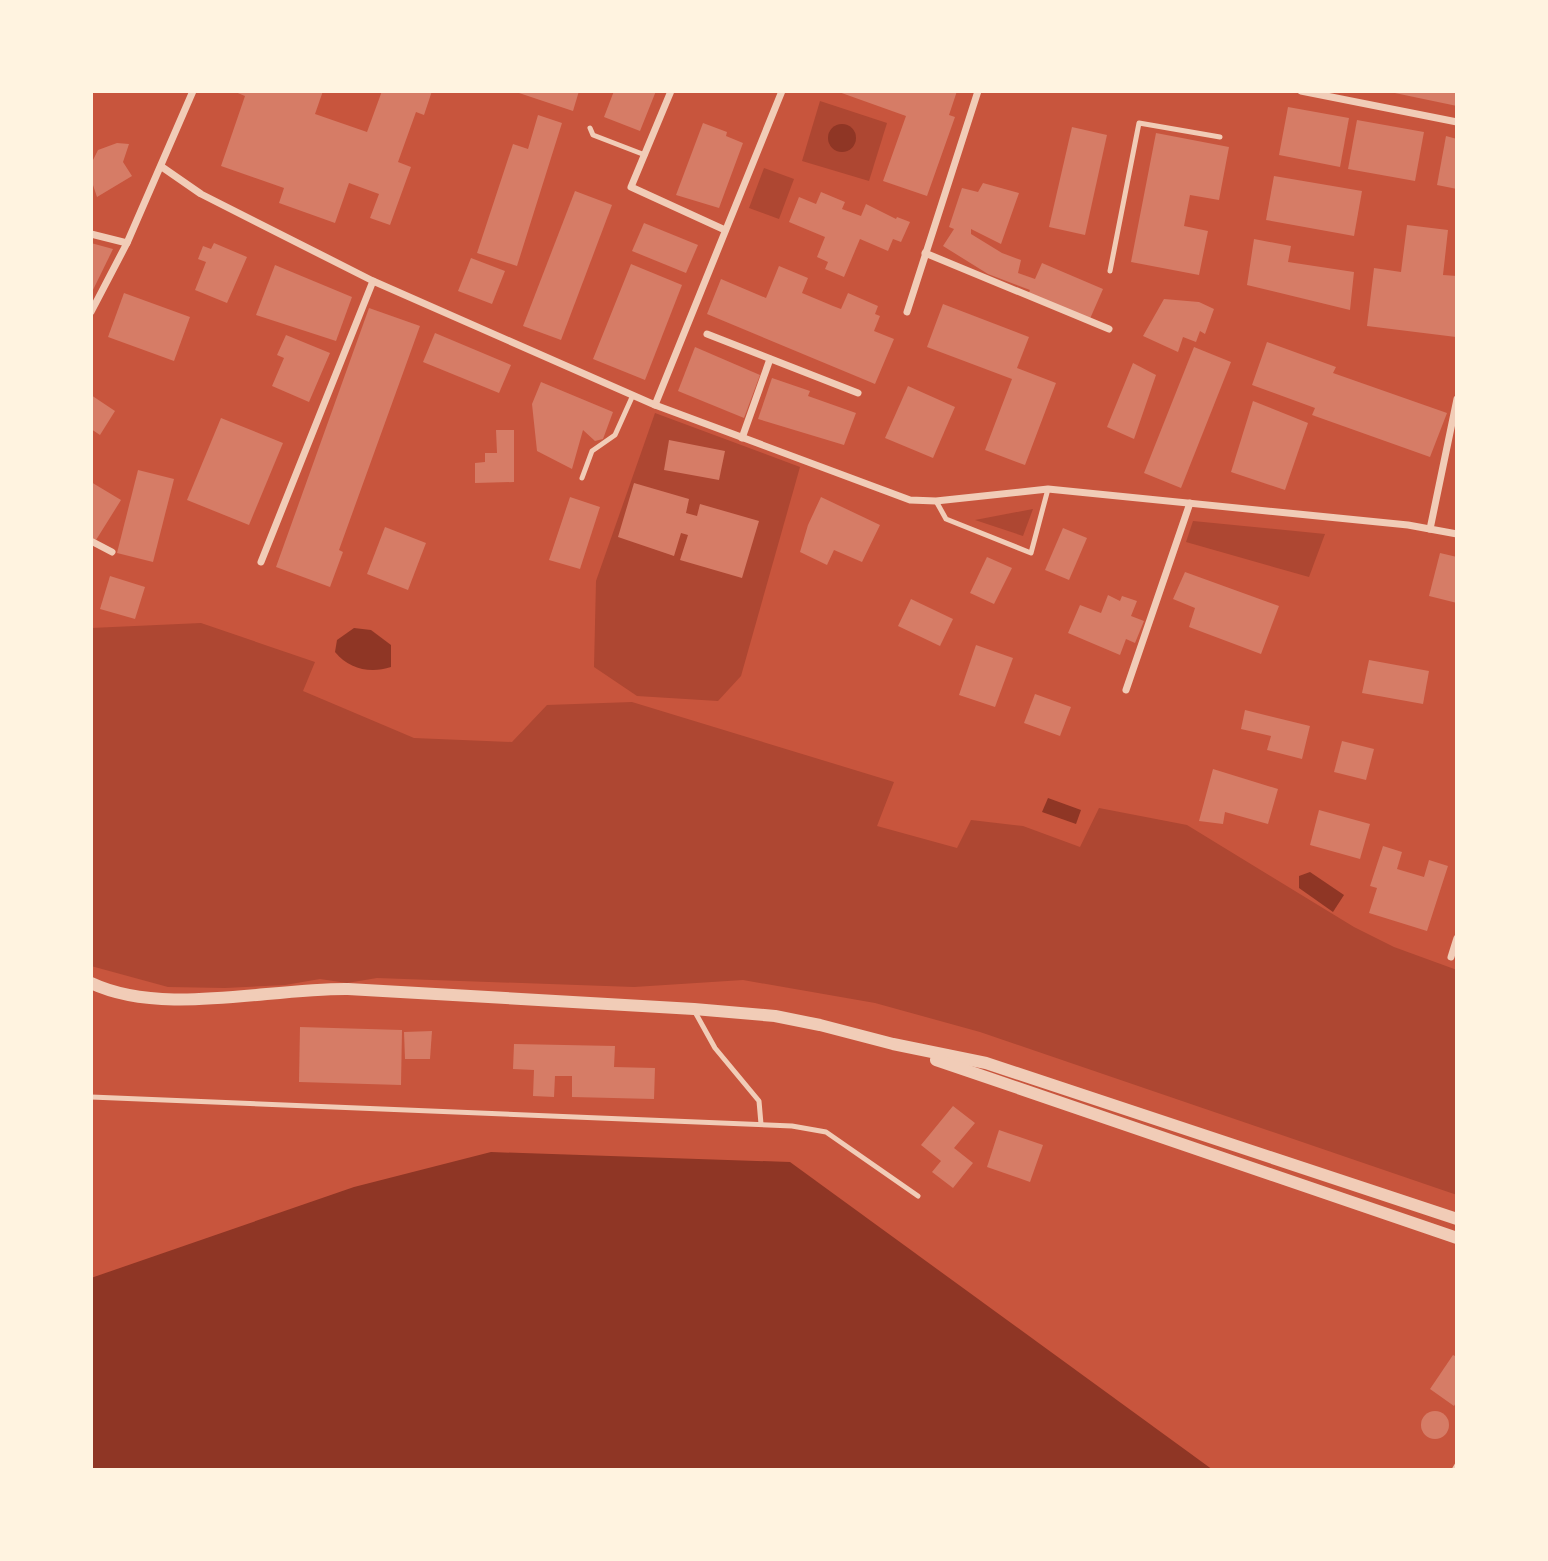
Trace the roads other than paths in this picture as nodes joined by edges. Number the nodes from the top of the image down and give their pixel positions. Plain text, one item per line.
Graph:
1 (193, 91) edge
2 (671, 91) edge
3 (782, 91) edge
4 (978, 91) edge
5 (1301, 91) edge
6 (1457, 122) edge
7 (590, 128) dead end
8 (1220, 137) dead end
9 (645, 155) junction
10 (162, 167) junction
11 (725, 230) junction
12 (91, 234) edge
13 (127, 243) junction
14 (925, 253) junction
15 (1110, 271) dead end
16 (373, 281) junction
17 (91, 312) edge
18 (907, 312) dead end
19 (1109, 329) dead end
20 (707, 334) dead end
21 (770, 359) junction
22 (858, 393) dead end
23 (633, 395) junction
24 (1457, 399) edge
25 (655, 405) junction
26 (742, 438) junction
27 (582, 478) dead end
28 (1048, 489) junction
29 (936, 501) junction
30 (1190, 503) junction
31 (1430, 529) junction
32 (1457, 534) edge
33 (91, 541) edge
34 (112, 552) dead end
35 (261, 562) dead end
36 (1126, 690) dead end
37 (1457, 938) edge
38 (1451, 957) dead end
39 (91, 983) edge
40 (694, 1009) junction
41 (893, 1044) junction
42 (91, 1097) edge
43 (761, 1124) junction
44 (918, 1196) dead end
45 (1457, 1219) edge
46 (1457, 1238) edge
47 (1457, 1465) edge
48 (1454, 1470) edge

1 - 10 street
2 - 9 street
3 - 11 street
4 - 14 street
5 - 6 street
7 - 9 lane
8 - 15 lane
9 - 11 street
10 - 13 street
10 - 16 street
11 - 25 street
12 - 13 street
13 - 17 street
14 - 18 street
14 - 19 street
16 - 23 street
16 - 35 street
20 - 21 street
21 - 22 street
21 - 26 street
23 - 25 street
23 - 27 lane
24 - 31 street
25 - 26 street
26 - 29 street
28 - 29 street
28 - 29 lane
28 - 30 street
30 - 31 street
30 - 36 street
31 - 32 street
33 - 34 street
37 - 38 street
39 - 40 street
40 - 41 street
40 - 43 lane
41 - 45 street
41 - 46 street
42 - 43 lane
43 - 44 lane
47 - 48 lane

